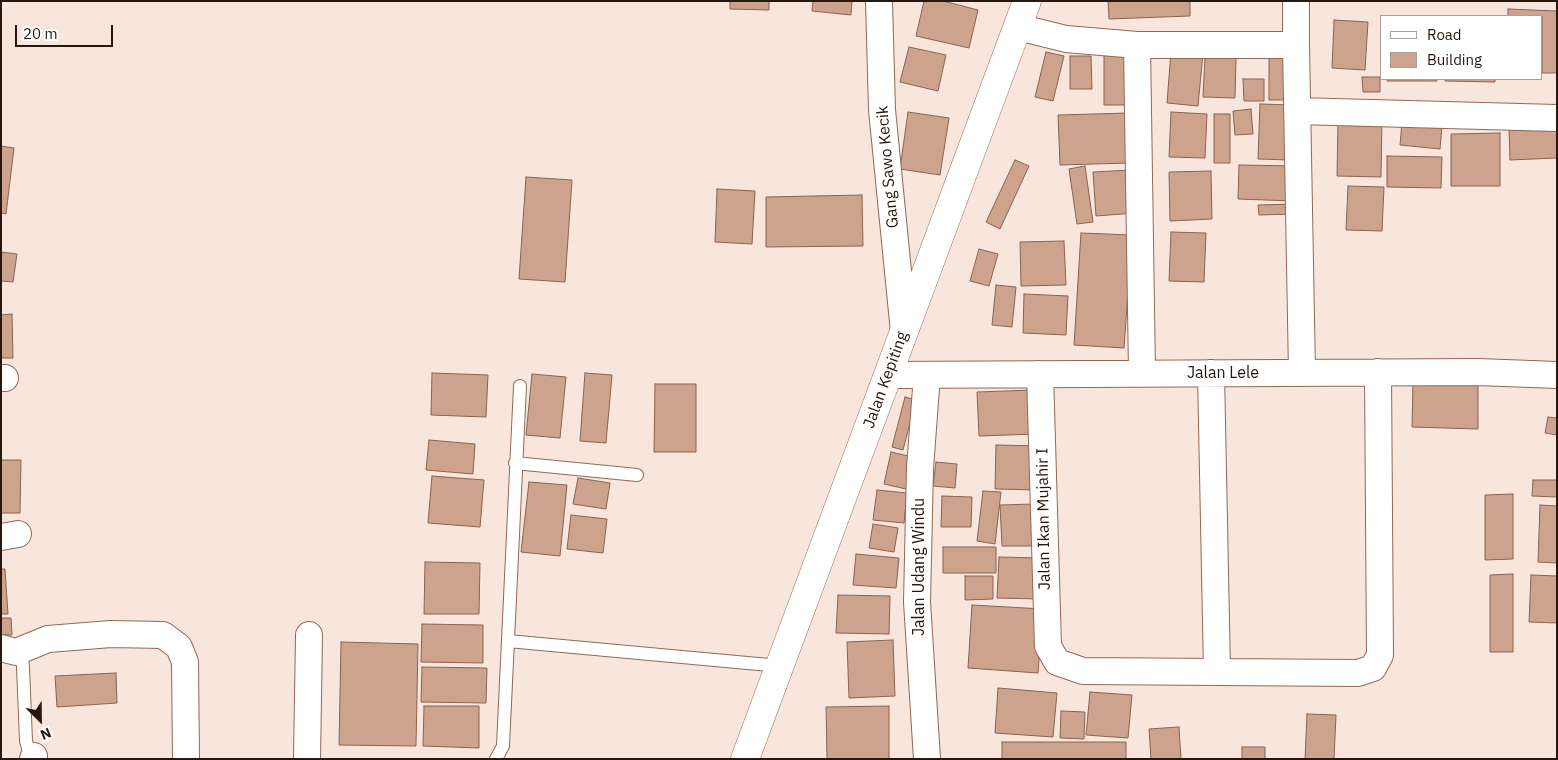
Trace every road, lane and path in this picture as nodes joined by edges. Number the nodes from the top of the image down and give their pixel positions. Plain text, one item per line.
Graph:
1 (879, 1) edge
2 (1028, 1) edge
3 (1296, 1) edge
4 (1018, 27) junction
5 (1137, 45) junction
6 (1296, 45) junction
7 (1297, 111) junction
8 (1557, 118) edge
9 (904, 332) junction
10 (1378, 372) junction
11 (1211, 373) junction
12 (1302, 373) junction
13 (1040, 374) junction
14 (1142, 374) junction
15 (888, 375) junction
16 (927, 375) junction
17 (1557, 375) edge
18 (520, 386) dead end
19 (515, 463) junction
20 (637, 476) dead end
21 (309, 635) dead end
22 (508, 641) junction
23 (9, 650) edge
24 (780, 666) junction
25 (1217, 672) junction
26 (35, 758) edge
27 (186, 759) edge
28 (307, 759) edge
29 (496, 759) edge
30 (745, 759) edge
31 (927, 759) edge

1 - 9 street, Gang Sawo Kecik
2 - 4 main road, Jalan Kepiting
3 - 6 street
4 - 5 street
4 - 9 main road, Jalan Kepiting
5 - 6 street
5 - 14 street
6 - 7 street
7 - 8 street
7 - 12 street
9 - 15 main road, Jalan Kepiting
10 - 12 street, Jalan Lele
10 - 17 street, Jalan Lele
10 - 25 street
11 - 12 street, Jalan Lele
11 - 14 street, Jalan Lele
11 - 25 street
13 - 14 street, Jalan Lele
13 - 16 street, Jalan Lele
13 - 25 street, Jalan Ikan Mujahir I
15 - 16 street, Jalan Lele
15 - 24 main road, Jalan Kepiting
16 - 31 street, Jalan Udang Windu
18 - 19 lane
19 - 20 lane
19 - 22 lane
21 - 28 street
22 - 24 lane
22 - 29 lane
23 - 26 lane
23 - 27 street
24 - 30 main road, Jalan Kepiting

